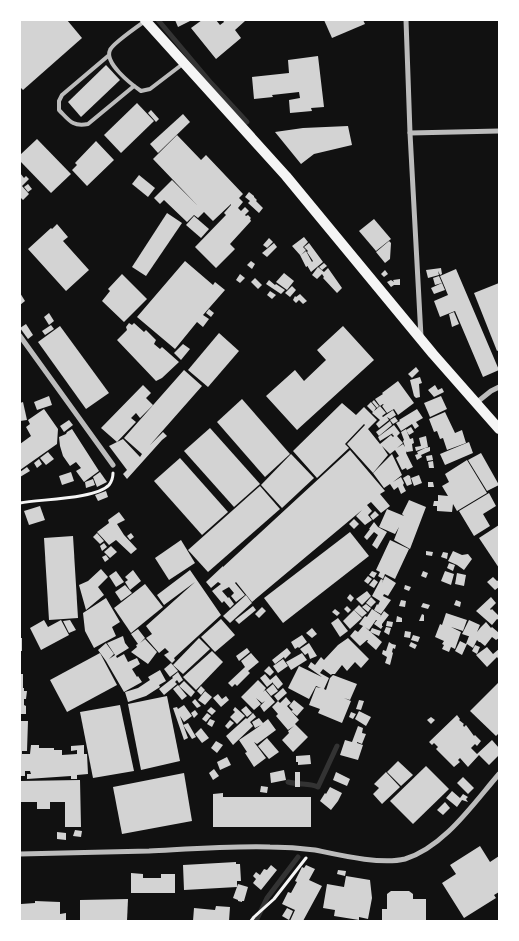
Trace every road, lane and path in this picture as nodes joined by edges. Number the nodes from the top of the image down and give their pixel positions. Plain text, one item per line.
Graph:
1 (145, 20) edge
2 (406, 20) edge
3 (108, 56) junction
4 (184, 63) junction
5 (134, 86) junction
6 (499, 131) edge
7 (410, 133) junction
8 (20, 336) edge
9 (421, 338) junction
10 (499, 387) edge
11 (476, 402) junction
12 (499, 429) edge
13 (113, 465) joint
14 (20, 503) edge
15 (499, 774) edge
16 (313, 850) junction
17 (20, 854) edge
18 (252, 921) edge

1 - 3 lane
1 - 4 main road
2 - 7 street
3 - 5 lane
3 - 5 lane
4 - 5 lane
4 - 9 main road
6 - 7 street
7 - 9 street
8 - 13 street
9 - 11 main road
10 - 11 street
11 - 12 main road
13 - 14 path
15 - 16 street
16 - 17 street
16 - 18 path

